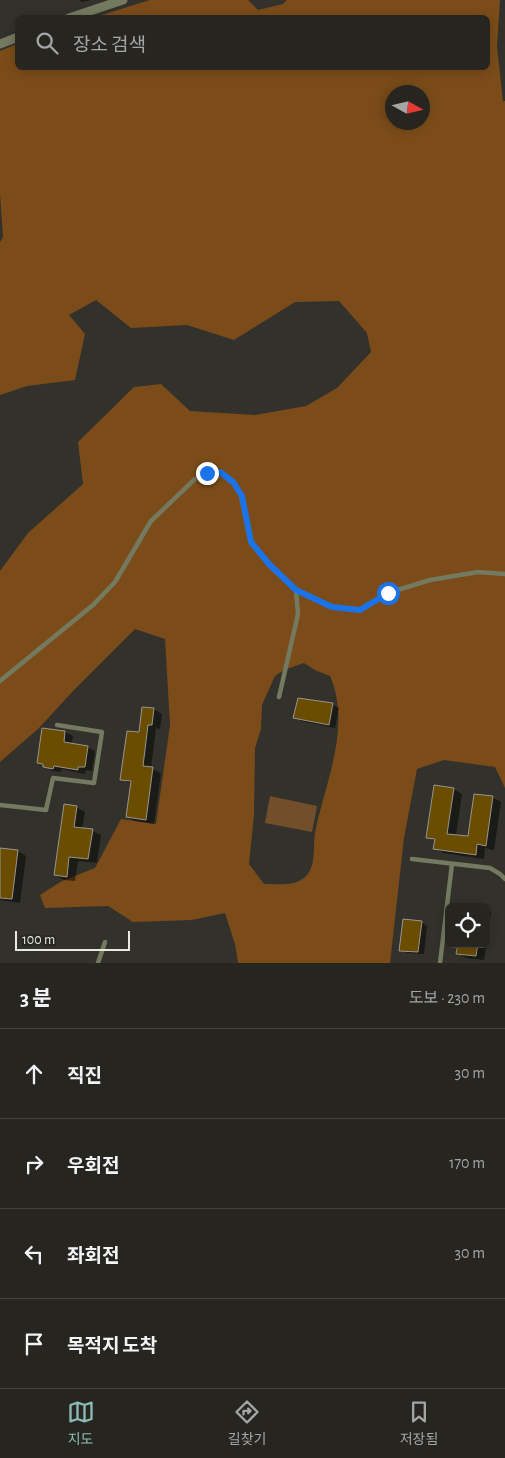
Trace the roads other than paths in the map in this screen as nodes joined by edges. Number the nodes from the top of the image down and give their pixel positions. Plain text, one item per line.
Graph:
1 (123, 0) edge
2 (78, 15) edge
3 (15, 38) edge
4 (0, 44) edge
5 (505, 574) edge
6 (296, 590) junction
7 (0, 681) edge
8 (279, 698) dead end
9 (57, 725) dead end
10 (0, 805) edge
11 (412, 859) dead end
12 (452, 864) junction
13 (505, 879) edge
14 (105, 942) dead end
15 (98, 963) edge
16 (440, 963) edge

1 - 2 street
3 - 4 street
5 - 6 lane
6 - 7 lane
6 - 8 lane
9 - 10 lane
11 - 12 lane
12 - 13 lane
12 - 16 lane
14 - 15 lane

